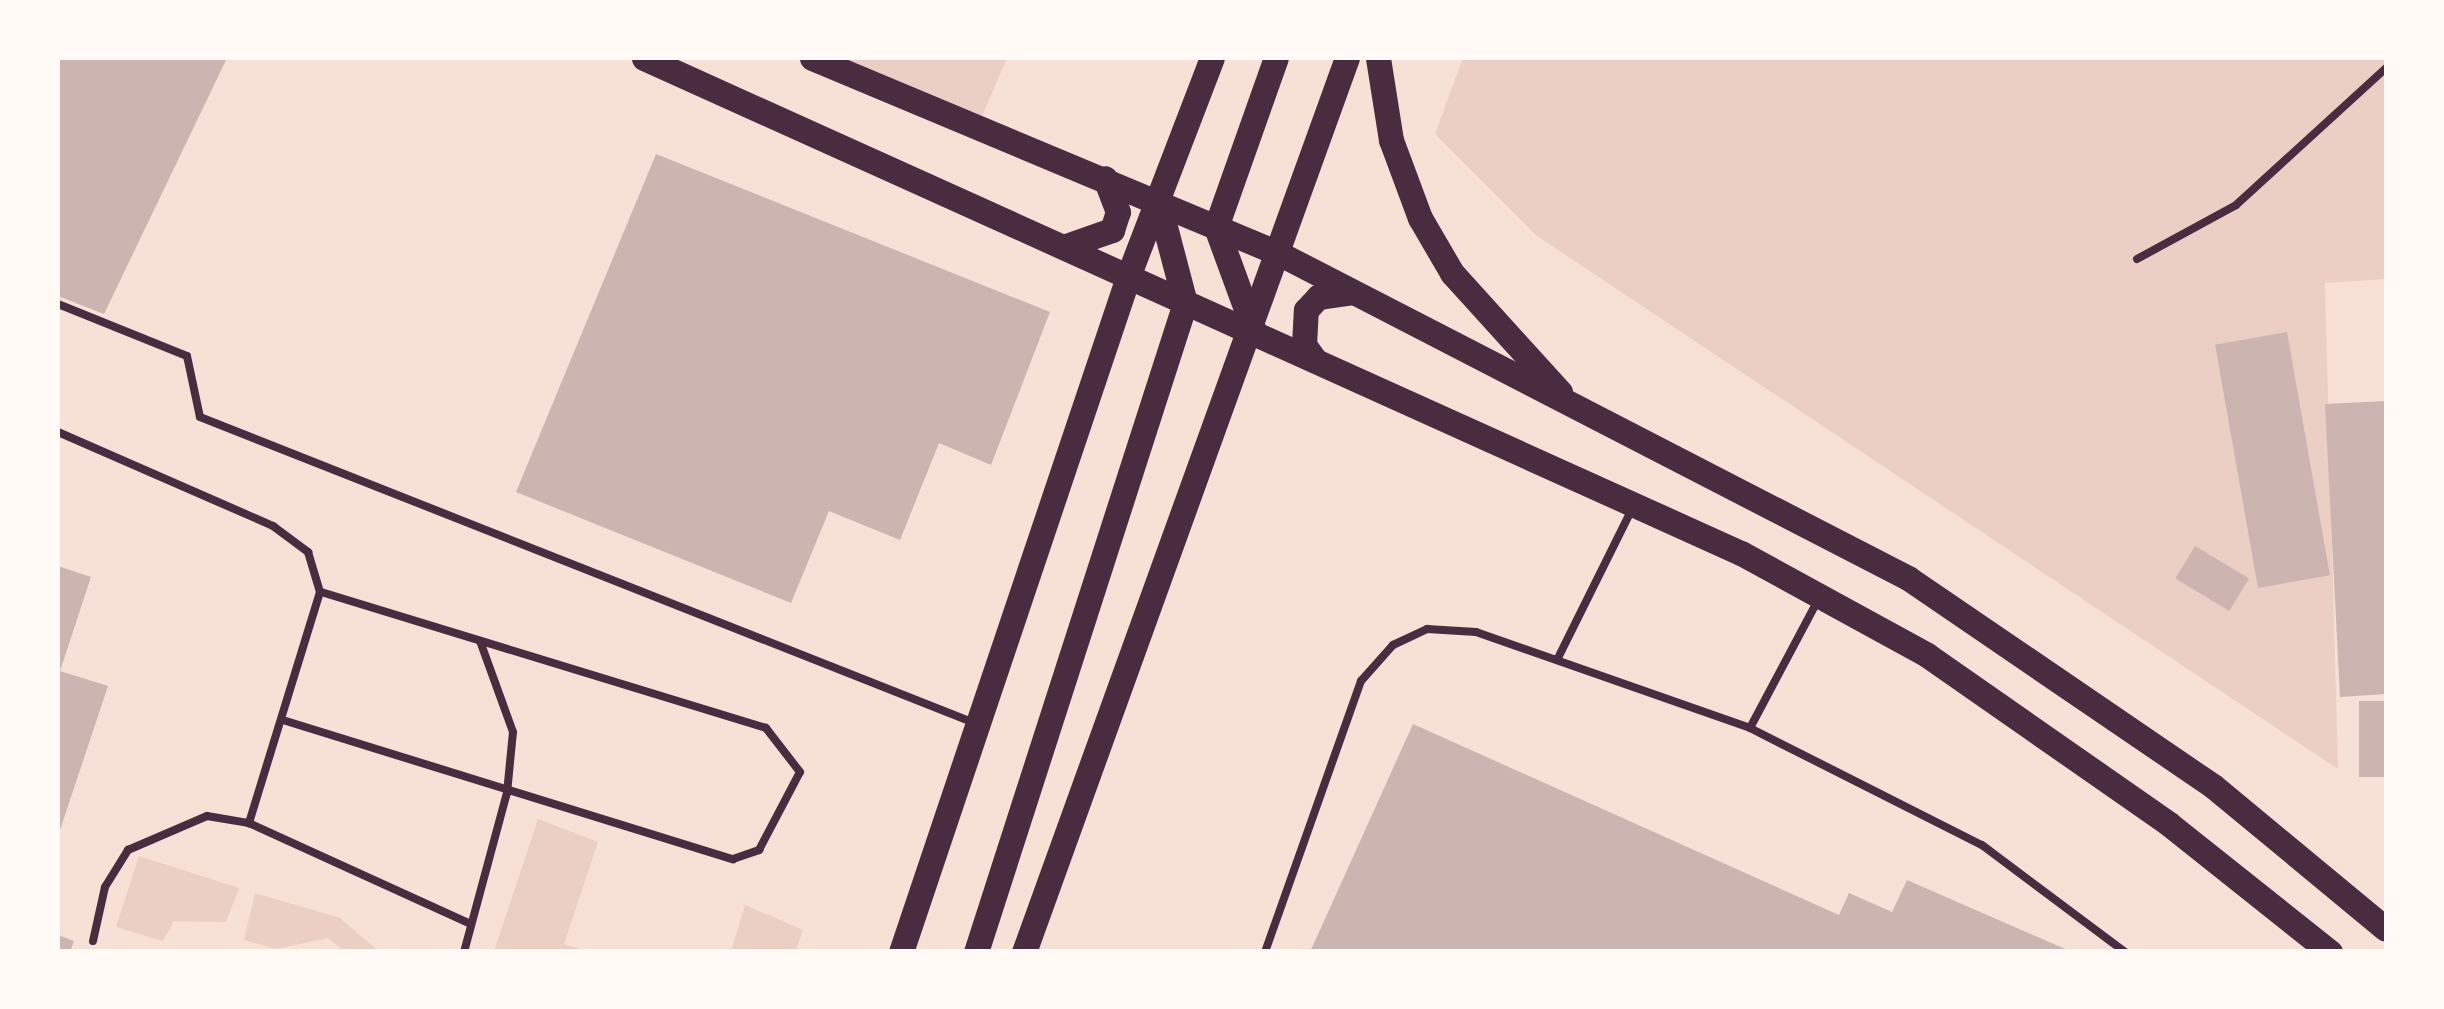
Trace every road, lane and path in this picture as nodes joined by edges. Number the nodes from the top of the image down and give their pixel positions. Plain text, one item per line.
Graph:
1 (644, 58) edge
2 (812, 58) edge
3 (1212, 58) edge
4 (1276, 58) edge
5 (1347, 58) edge
6 (1378, 58) edge
7 (2386, 68) edge
8 (1104, 178) junction
9 (1158, 200) junction
10 (1216, 227) junction
11 (1062, 246) junction
12 (1280, 254) junction
13 (2137, 259) dead end
14 (1129, 274) junction
15 (1353, 292) junction
16 (58, 304) edge
17 (1185, 304) junction
18 (1254, 331) junction
19 (1315, 360) junction
20 (1574, 407) junction
21 (58, 432) edge
22 (1635, 503) junction
23 (320, 592) junction
24 (1820, 596) junction
25 (480, 641) junction
26 (1558, 658) junction
27 (286, 721) junction
28 (976, 723) junction
29 (1750, 728) junction
30 (507, 793) junction
31 (248, 823) junction
32 (471, 924) junction
33 (2386, 929) edge
34 (93, 940) dead end
35 (464, 952) edge
36 (902, 952) edge
37 (976, 952) edge
38 (1024, 952) edge
39 (1265, 952) edge
40 (2125, 952) edge
41 (2330, 952) edge

1 - 11 main road
2 - 8 main road
3 - 9 main road
4 - 10 main road
5 - 12 main road
6 - 20 main road
7 - 13 lane
8 - 9 main road
8 - 11 main road
9 - 10 main road
9 - 14 main road
9 - 17 main road
10 - 12 main road
10 - 18 main road
11 - 14 main road
12 - 15 main road
12 - 18 main road
14 - 17 main road
14 - 28 main road
15 - 19 main road
15 - 20 main road
16 - 28 lane
17 - 18 main road
17 - 37 main road
18 - 19 main road
18 - 38 main road
19 - 22 main road
20 - 33 main road
21 - 23 lane
22 - 24 main road
22 - 26 lane
23 - 25 lane
23 - 27 lane
24 - 29 lane
24 - 41 main road
25 - 30 lane
25 - 30 lane
26 - 29 lane
26 - 39 lane
27 - 30 lane
27 - 31 lane
28 - 36 main road
29 - 40 lane
30 - 32 lane
31 - 32 lane
31 - 34 lane
32 - 35 lane

